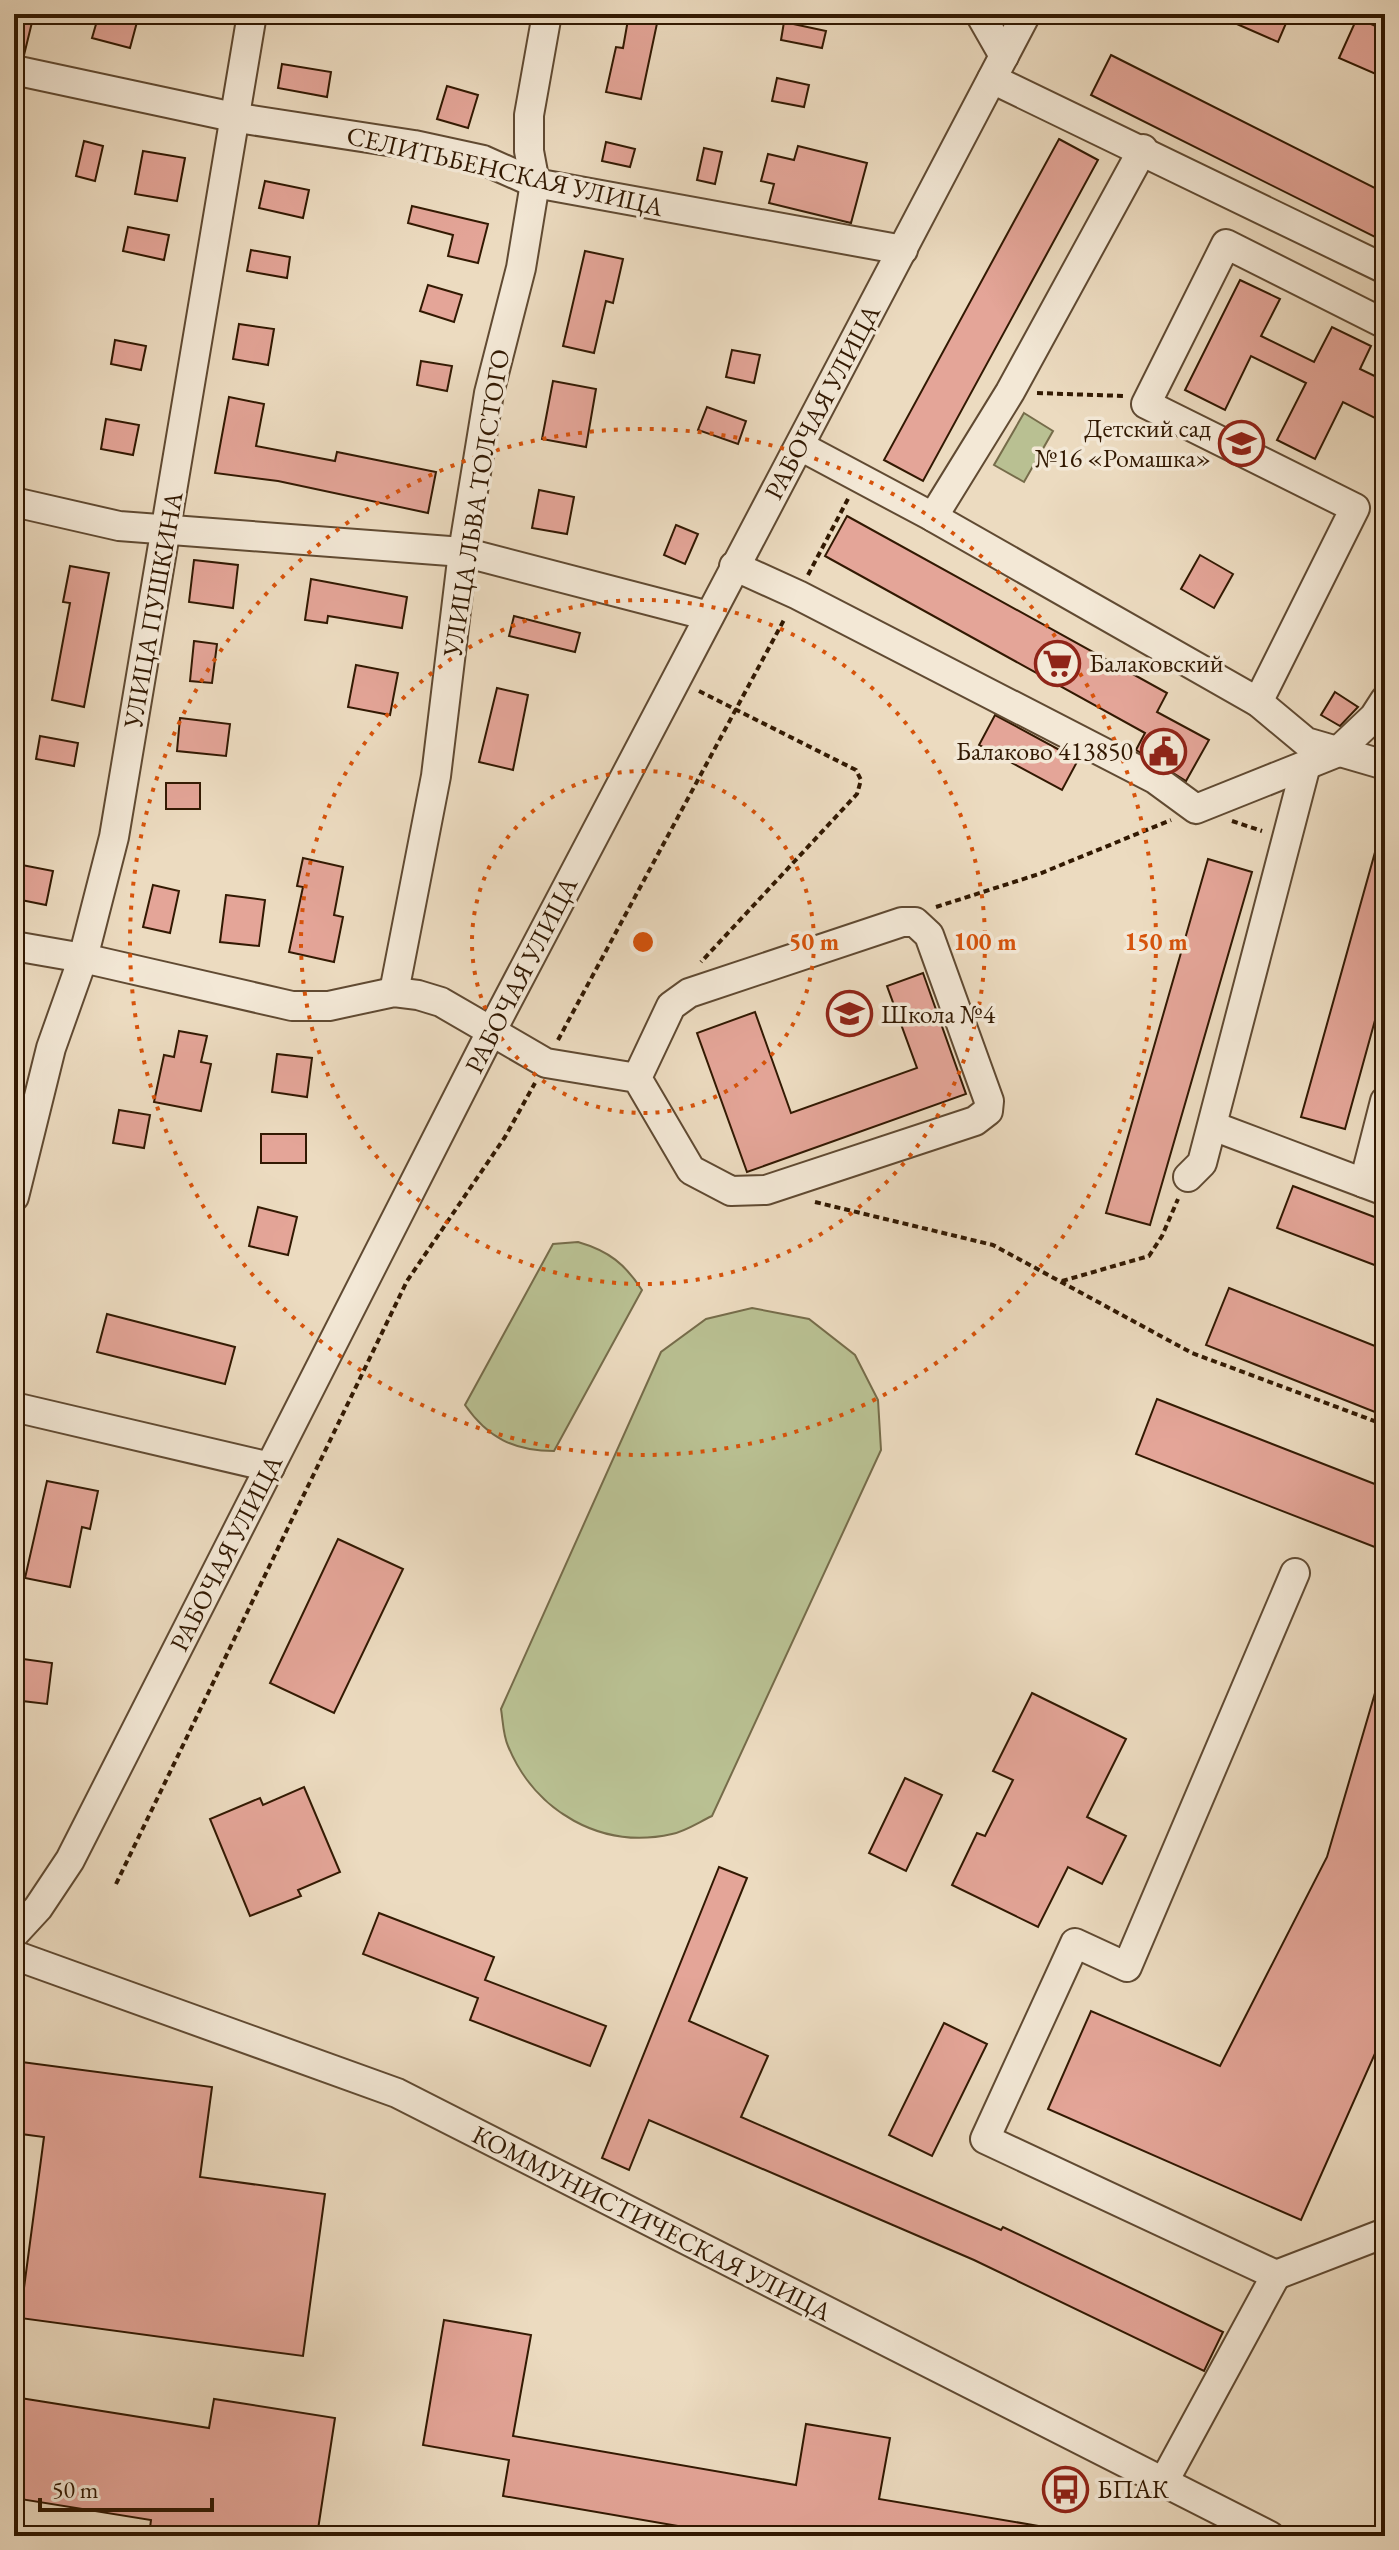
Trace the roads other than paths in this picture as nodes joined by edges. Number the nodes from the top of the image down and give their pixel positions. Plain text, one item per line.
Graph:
1 (252, 14) edge
2 (547, 14) edge
3 (980, 14) edge
4 (1026, 14) edge
5 (998, 67) junction
6 (14, 70) edge
7 (238, 118) junction
8 (1143, 149) junction
9 (535, 183) junction
10 (903, 250) junction
11 (1385, 269) edge
12 (1385, 324) edge
13 (800, 446) junction
14 (14, 502) edge
15 (933, 517) junction
16 (167, 530) junction
17 (463, 552) junction
18 (734, 566) junction
19 (709, 616) junction
20 (1385, 700) edge
21 (1258, 702) junction
22 (1336, 753) junction
23 (1306, 765) junction
24 (1385, 765) edge
25 (14, 946) edge
26 (83, 958) junction
27 (394, 992) junction
28 (492, 1030) junction
29 (637, 1078) junction
30 (1385, 1101) edge
31 (1213, 1126) junction
32 (1188, 1177) road end
33 (1375, 1187) edge
34 (14, 1197) edge
35 (15, 1413) edge
36 (270, 1467) junction
37 (1295, 1573) dead end
38 (14, 1934) edge
39 (14, 1955) edge
40 (1385, 2233) edge
41 (1276, 2275) junction
42 (1163, 2483) junction
43 (1270, 2536) edge

1 - 7 street, УЛИЦА ПУШКИНА
2 - 9 street, УЛИЦА ЛЬВА ТОЛСТОГО
3 - 5 street
4 - 5 street, РАБОЧАЯ УЛИЦА
5 - 8 street
5 - 10 street, РАБОЧАЯ УЛИЦА
6 - 7 street, СЕЛИТЬБЕНСКАЯ УЛИЦА
7 - 9 street, СЕЛИТЬБЕНСКАЯ УЛИЦА
7 - 16 street, УЛИЦА ПУШКИНА
8 - 11 street
8 - 15 street
9 - 10 street, СЕЛИТЬБЕНСКАЯ УЛИЦА
9 - 17 street, УЛИЦА ЛЬВА ТОЛСТОГО
10 - 13 street, РАБОЧАЯ УЛИЦА
12 - 21 street
13 - 15 street
13 - 18 street, РАБОЧАЯ УЛИЦА
14 - 16 street
15 - 21 street
16 - 17 street
16 - 26 street, УЛИЦА ПУШКИНА
17 - 19 street
17 - 27 street, УЛИЦА ЛЬВА ТОЛСТОГО
18 - 19 street, РАБОЧАЯ УЛИЦА
18 - 23 street
19 - 28 street, РАБОЧАЯ УЛИЦА
20 - 22 street
21 - 22 street
22 - 23 street
22 - 24 street
23 - 31 street
25 - 26 street
26 - 27 street
26 - 34 street, УЛИЦА ПУШКИНА
27 - 28 street
28 - 29 street
28 - 36 street, РАБОЧАЯ УЛИЦА
29 - 29 street
30 - 33 street
31 - 32 street
31 - 33 street
35 - 36 street
36 - 38 street, РАБОЧАЯ УЛИЦА
37 - 41 street
39 - 42 street, КОММУНИСТИЧЕСКАЯ УЛИЦА
40 - 41 street
41 - 42 street
42 - 43 street, КОММУНИСТИЧЕСКАЯ УЛИЦА

